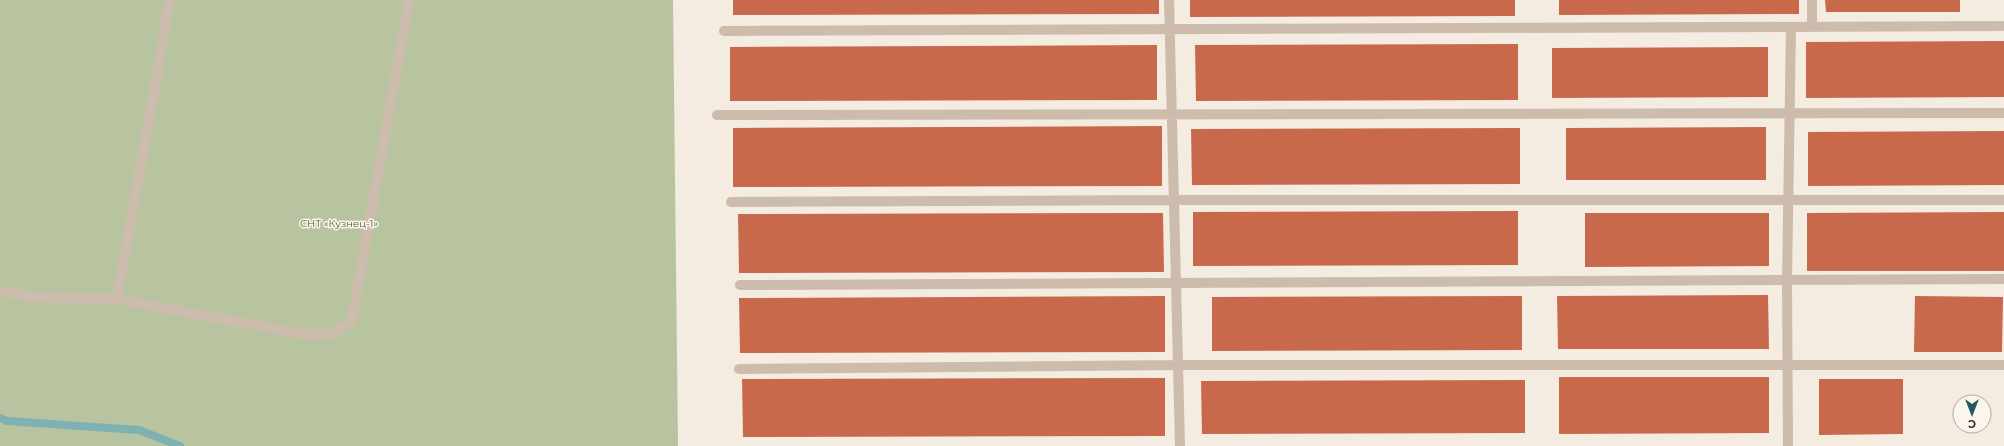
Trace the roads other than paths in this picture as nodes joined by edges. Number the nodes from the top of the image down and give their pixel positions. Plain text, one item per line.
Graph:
1 (170, 0) edge
2 (409, 0) edge
3 (1169, 0) edge
4 (1812, 0) edge
5 (2004, 26) edge
6 (1790, 27) junction
7 (1812, 28) junction
8 (1169, 29) junction
9 (724, 31) dead end
10 (2004, 113) edge
11 (1788, 114) junction
12 (717, 115) dead end
13 (1171, 115) junction
14 (1174, 200) junction
15 (1788, 200) junction
16 (2004, 200) edge
17 (731, 202) dead end
18 (2004, 279) edge
19 (1786, 280) junction
20 (1176, 283) junction
21 (740, 285) dead end
22 (0, 291) edge
23 (117, 299) junction
24 (1178, 365) junction
25 (1786, 365) junction
26 (2004, 365) edge
27 (739, 369) dead end
28 (1180, 446) edge
29 (1788, 446) edge

1 - 23 lane
2 - 23 lane
3 - 8 lane
4 - 7 lane
5 - 7 lane
6 - 7 lane
6 - 8 lane
6 - 11 lane
8 - 9 lane
8 - 13 lane
10 - 11 lane
11 - 13 lane
11 - 15 lane
12 - 13 lane
13 - 14 lane
14 - 15 lane
14 - 17 lane
14 - 20 lane
15 - 16 lane
15 - 19 lane
18 - 19 lane
19 - 20 lane
19 - 25 lane
20 - 21 lane
20 - 24 lane
22 - 23 lane
24 - 25 lane
24 - 27 lane
24 - 28 lane
25 - 26 lane
25 - 29 lane

